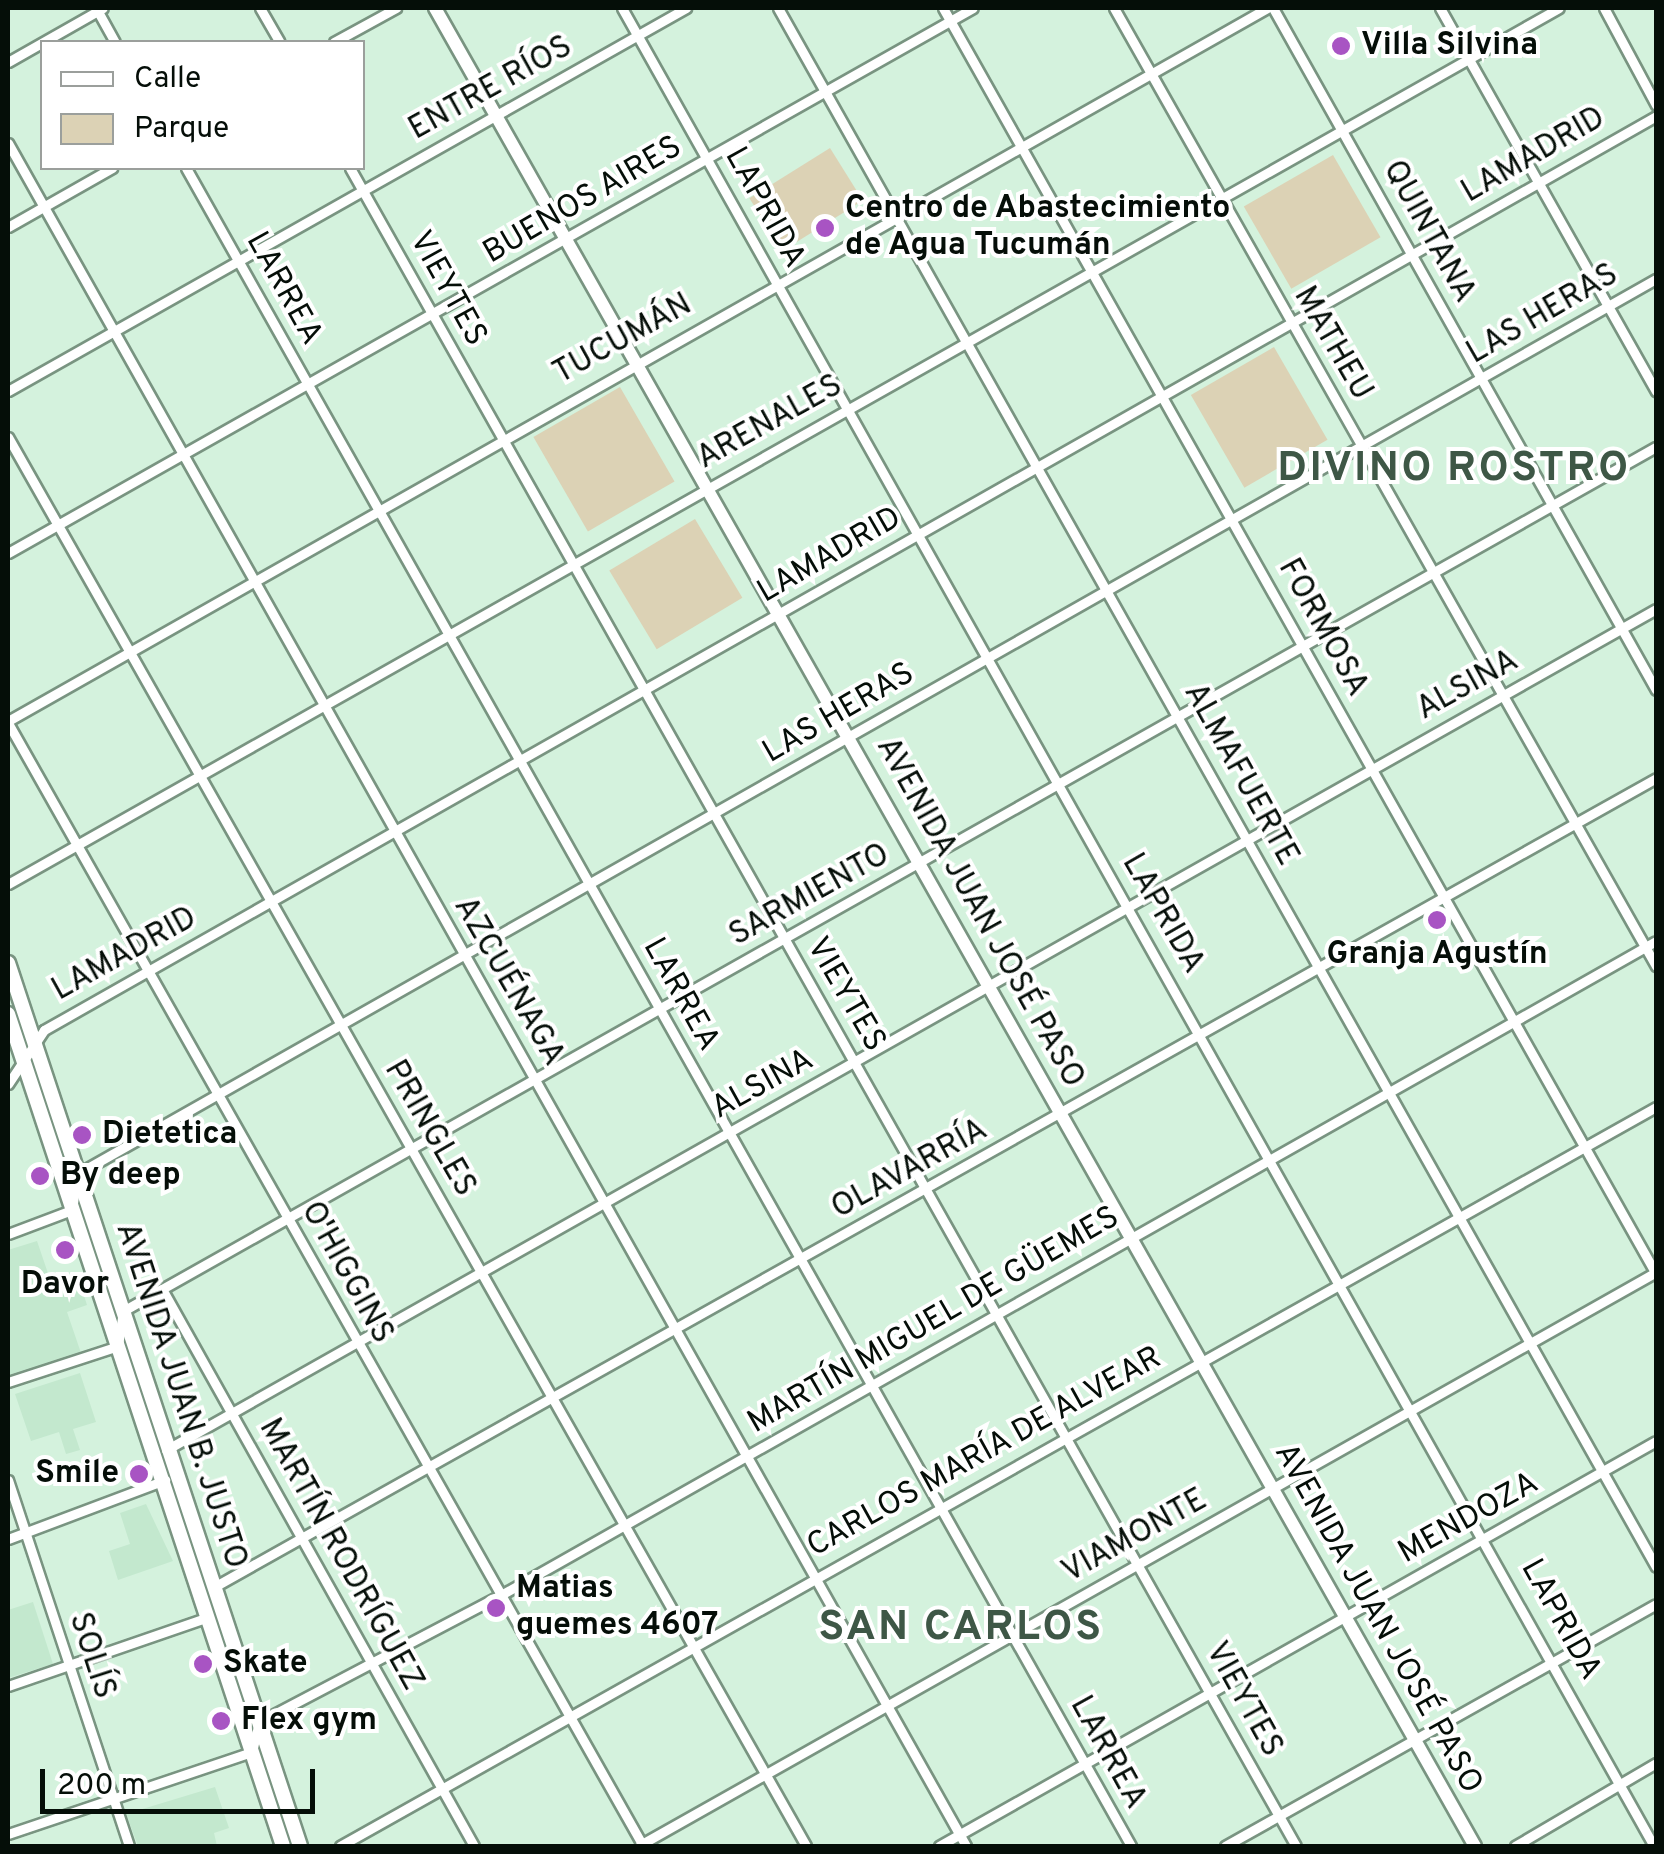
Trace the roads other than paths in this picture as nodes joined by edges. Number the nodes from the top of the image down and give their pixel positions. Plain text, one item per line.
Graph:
1 (260, 8) edge
2 (396, 8) edge
3 (435, 8) edge
4 (622, 8) edge
5 (686, 8) edge
6 (778, 8) edge
7 (943, 8) edge
8 (972, 8) edge
9 (1114, 8) edge
10 (1270, 8) edge
11 (1440, 8) edge
12 (1559, 8) edge
13 (1604, 8) edge
14 (99, 9) edge
15 (950, 20) junction
16 (638, 34) junction
17 (46, 40) edge
18 (114, 40) edge
19 (279, 40) edge
20 (338, 40) edge
21 (40, 43) edge
22 (1469, 58) junction
23 (8, 62) edge
24 (1152, 74) junction
25 (826, 91) junction
26 (1656, 105) edge
27 (496, 115) junction
28 (1656, 116) edge
29 (1342, 130) junction
30 (8, 143) edge
31 (1023, 149) junction
32 (708, 158) junction
33 (108, 170) edge
34 (187, 170) edge
35 (351, 170) edge
36 (1536, 184) junction
37 (363, 190) junction
38 (1222, 198) junction
39 (43, 207) junction
40 (899, 220) junction
41 (8, 227) edge
42 (566, 239) junction
43 (1412, 255) junction
44 (238, 260) junction
45 (1091, 271) junction
46 (1656, 280) edge
47 (778, 283) junction
48 (1609, 306) junction
49 (433, 314) junction
50 (1290, 324) junction
51 (113, 331) junction
52 (967, 341) junction
53 (635, 361) junction
54 (1481, 378) junction
55 (308, 385) junction
56 (8, 391) edge
57 (1656, 392) edge
58 (1159, 398) junction
59 (849, 408) junction
60 (8, 437) edge
61 (502, 438) junction
62 (1363, 446) junction
63 (1656, 447) edge
64 (184, 456) junction
65 (1036, 468) junction
66 (707, 488) junction
67 (1553, 506) junction
68 (377, 508) junction
69 (1232, 520) junction
70 (58, 526) junction
71 (917, 535) junction
72 (8, 553) edge
73 (574, 564) junction
74 (1434, 573) junction
75 (253, 580) junction
76 (1108, 590) junction
77 (1656, 608) edge
78 (778, 614) junction
79 (1622, 628) junction
80 (448, 634) junction
81 (1303, 647) junction
82 (130, 651) junction
83 (990, 657) junction
84 (644, 690) junction
85 (1656, 690) edge
86 (1503, 695) junction
87 (324, 706) junction
88 (1179, 717) junction
89 (8, 722) edge
90 (848, 738) junction
91 (519, 760) junction
92 (1372, 768) junction
93 (200, 776) junction
94 (1656, 778) edge
95 (1060, 784) junction
96 (714, 813) junction
97 (1576, 823) junction
98 (392, 833) junction
99 (1248, 838) junction
100 (77, 846) junction
101 (919, 864) junction
102 (8, 884) edge
103 (589, 884) junction
104 (1444, 897) junction
105 (269, 903) junction
106 (1128, 905) junction
107 (785, 939) junction
108 (1656, 941) edge
109 (1646, 947) junction
110 (465, 954) junction
111 (8, 963) edge
112 (1656, 966) edge
113 (1319, 968) junction
114 (146, 973) junction
115 (988, 986) junction
116 (660, 1009) junction
117 (8, 1014) edge
118 (1514, 1021) junction
119 (341, 1024) junction
120 (1202, 1034) junction
121 (35, 1046) junction
122 (855, 1062) junction
123 (24, 1065) junction
124 (535, 1080) junction
125 (8, 1084) edge
126 (1389, 1092) junction
127 (216, 1095) junction
128 (1656, 1107) edge
129 (1060, 1114) junction
130 (729, 1133) junction
131 (1585, 1148) junction
132 (412, 1150) junction
133 (1272, 1158) junction
134 (77, 1174) junction
135 (926, 1190) junction
136 (606, 1205) junction
137 (72, 1210) junction
138 (1460, 1218) junction
139 (288, 1220) junction
140 (8, 1234) edge
141 (1131, 1238) junction
142 (801, 1260) junction
143 (1656, 1273) edge
144 (482, 1275) junction
145 (1343, 1284) junction
146 (162, 1289) junction
147 (123, 1311) junction
148 (996, 1314) junction
149 (676, 1331) junction
150 (1530, 1343) junction
151 (357, 1344) junction
152 (118, 1346) junction
153 (1202, 1364) junction
154 (8, 1382) edge
155 (871, 1385) junction
156 (554, 1400) junction
157 (1414, 1409) junction
158 (232, 1414) junction
159 (1064, 1435) junction
160 (1656, 1441) edge
161 (161, 1452) junction
162 (746, 1456) junction
163 (430, 1470) junction
164 (1603, 1472) junction
165 (177, 1475) junction
166 (8, 1480) edge
167 (162, 1481) junction
168 (1272, 1488) junction
169 (939, 1505) junction
170 (624, 1525) junction
171 (25, 1534) junction
172 (1486, 1538) junction
173 (8, 1539) edge
174 (303, 1539) junction
175 (1138, 1564) junction
176 (1656, 1567) edge
177 (814, 1576) junction
178 (214, 1587) junction
179 (501, 1595) junction
180 (1656, 1604) edge
181 (1345, 1617) junction
182 (208, 1618) junction
183 (1012, 1634) junction
184 (693, 1646) junction
185 (1556, 1661) junction
186 (372, 1662) junction
187 (68, 1666) junction
188 (8, 1686) edge
189 (1210, 1694) junction
190 (885, 1707) junction
191 (569, 1716) junction
192 (259, 1722) junction
193 (1415, 1741) junction
194 (252, 1752) junction
195 (1656, 1763) edge
196 (1084, 1764) junction
197 (764, 1776) junction
198 (1619, 1784) junction
199 (441, 1788) junction
200 (113, 1800) junction
201 (1279, 1816) junction
202 (8, 1834) edge
203 (960, 1835) junction
204 (128, 1846) edge
205 (284, 1846) edge
206 (300, 1846) edge
207 (340, 1846) edge
208 (474, 1846) edge
209 (641, 1846) edge
210 (806, 1846) edge
211 (940, 1846) edge
212 (966, 1846) edge
213 (1131, 1846) edge
214 (1225, 1846) edge
215 (1296, 1846) edge
216 (1475, 1846) edge
217 (1515, 1846) edge
218 (1654, 1846) edge

1 - 19 street
2 - 20 street
3 - 27 main road, AVENIDA JUAN JOSÉ PASO
4 - 16 street, LAPRIDA
5 - 16 street, ENTRE RÍOS
6 - 25 street, ALMAFUERTE
7 - 15 street, FORMOSA
8 - 15 street, BUENOS AIRES
9 - 24 street, MATHEU
10 - 24 street, TUCUMÁN
10 - 29 street, QUINTANA
11 - 22 street
12 - 22 street, ARENALES
13 - 26 street
14 - 17 street
14 - 18 street
15 - 25 street, BUENOS AIRES
15 - 31 street, FORMOSA
16 - 27 street, ENTRE RÍOS
16 - 32 street, LAPRIDA
21 - 23 street
22 - 29 street, ARENALES
22 - 36 street
24 - 31 street, TUCUMÁN
24 - 38 street, MATHEU
25 - 32 street, BUENOS AIRES
25 - 40 street, ALMAFUERTE
27 - 37 street, ENTRE RÍOS
27 - 42 main road, AVENIDA JUAN JOSÉ PASO
28 - 36 street, LAMADRID
29 - 38 street, ARENALES
29 - 43 street, QUINTANA
30 - 39 street, AZCUÉNAGA
31 - 40 street, TUCUMÁN
31 - 45 street, FORMOSA
32 - 42 street, BUENOS AIRES
32 - 47 street, LAPRIDA
33 - 39 street
34 - 44 street, LARREA
35 - 37 street, VIEYTES
36 - 43 street, LAMADRID
36 - 48 street
37 - 44 street, ENTRE RÍOS
37 - 49 street, VIEYTES
38 - 45 street, ARENALES
38 - 50 street, MATHEU
39 - 41 street
39 - 51 street, AZCUÉNAGA
40 - 47 street, TUCUMÁN
40 - 52 street, ALMAFUERTE
42 - 49 street, BUENOS AIRES
42 - 53 main road, AVENIDA JUAN JOSÉ PASO
43 - 50 street, LAMADRID
43 - 54 street, QUINTANA
44 - 51 street, ENTRE RÍOS
44 - 55 street, LARREA
45 - 52 street, ARENALES
45 - 58 street, FORMOSA
46 - 48 street, LAS HERAS
47 - 53 street, TUCUMÁN
47 - 59 street, LAPRIDA
48 - 54 street, LAS HERAS
48 - 57 street
49 - 55 street, BUENOS AIRES
49 - 61 street, VIEYTES
50 - 58 street, LAMADRID
50 - 62 street, MATHEU
51 - 56 street, ENTRE RÍOS
51 - 64 street, AZCUÉNAGA
52 - 59 street, ARENALES
52 - 65 street, ALMAFUERTE
53 - 61 street, TUCUMÁN
53 - 66 main road, AVENIDA JUAN JOSÉ PASO
54 - 62 street, LAS HERAS
54 - 67 street, QUINTANA
55 - 64 street, BUENOS AIRES
55 - 68 street, LARREA
58 - 65 street, LAMADRID
58 - 69 street, FORMOSA
59 - 66 street, ARENALES
59 - 71 street, LAPRIDA
60 - 70 street, PRINGLES
61 - 68 street, TUCUMÁN
61 - 73 street, VIEYTES
62 - 69 street, LAS HERAS
62 - 74 street, MATHEU
63 - 67 street, SARMIENTO
64 - 70 street, BUENOS AIRES
64 - 75 street, AZCUÉNAGA
65 - 71 street, LAMADRID
65 - 76 street, ALMAFUERTE
66 - 73 street, ARENALES
66 - 78 main road, AVENIDA JUAN JOSÉ PASO
67 - 74 street, SARMIENTO
67 - 79 street, QUINTANA
68 - 75 street, TUCUMÁN
68 - 80 street, LARREA
69 - 76 street, LAS HERAS
69 - 81 street, FORMOSA
70 - 72 street, BUENOS AIRES
70 - 82 street, PRINGLES
71 - 78 street, LAMADRID
71 - 83 street, LAPRIDA
73 - 80 street, ARENALES
73 - 84 street, VIEYTES
74 - 81 street, SARMIENTO
74 - 86 street, MATHEU
75 - 82 street, TUCUMÁN
75 - 87 street, AZCUÉNAGA
76 - 83 street, LAS HERAS
76 - 88 street, ALMAFUERTE
77 - 79 street, ALSINA
78 - 84 street, LAMADRID
78 - 90 main road, AVENIDA JUAN JOSÉ PASO
79 - 85 street, QUINTANA
79 - 86 street, ALSINA
80 - 87 street, ARENALES
80 - 91 street, LARREA
81 - 88 street, SARMIENTO
81 - 92 street, FORMOSA
82 - 89 street, TUCUMÁN
82 - 93 street, PRINGLES
83 - 90 street, LAS HERAS
83 - 95 street, LAPRIDA
84 - 91 street, LAMADRID
84 - 96 street, VIEYTES
86 - 92 street, ALSINA
86 - 97 street, MATHEU
87 - 93 street, ARENALES
87 - 98 street, AZCUÉNAGA
88 - 95 street, SARMIENTO
88 - 99 street, ALMAFUERTE
89 - 100 street, O'HIGGINS
90 - 96 street, LAS HERAS
90 - 101 main road, AVENIDA JUAN JOSÉ PASO
91 - 98 street, LAMADRID
91 - 103 street, LARREA
92 - 99 street, ALSINA
92 - 104 street, FORMOSA
93 - 100 street, ARENALES
93 - 105 street, PRINGLES
94 - 97 street, OLAVARRÍA
95 - 101 street, SARMIENTO
95 - 106 street, LAPRIDA
96 - 103 street, LAS HERAS
96 - 107 street, VIEYTES
97 - 104 street, OLAVARRÍA
97 - 109 street, MATHEU
98 - 105 street, LAMADRID
98 - 110 street, AZCUÉNAGA
99 - 106 street, ALSINA
99 - 113 street, ALMAFUERTE
100 - 102 street, ARENALES
100 - 114 street, O'HIGGINS
101 - 107 street, SARMIENTO
101 - 115 main road, AVENIDA JUAN JOSÉ PASO
103 - 110 street, LAS HERAS
103 - 116 street, LARREA
104 - 113 street, OLAVARRÍA
104 - 118 street, FORMOSA
105 - 114 street, LAMADRID
105 - 119 street, PRINGLES
106 - 115 street, ALSINA
106 - 120 street, LAPRIDA
107 - 116 street, SARMIENTO
107 - 122 street, VIEYTES
108 - 109 street, MARTÍN MIGUEL DE GÜEMES
109 - 112 street, MATHEU
109 - 118 street, MARTÍN MIGUEL DE GÜEMES
110 - 119 street, LAS HERAS
110 - 124 street, AZCUÉNAGA
111 - 121 main road, AVENIDA JUAN B. JUSTO
113 - 120 street, OLAVARRÍA
113 - 126 street, ALMAFUERTE
114 - 121 street, LAMADRID
114 - 127 street, O'HIGGINS
115 - 122 street, ALSINA
115 - 129 main road, AVENIDA JUAN JOSÉ PASO
116 - 124 street, SARMIENTO
116 - 130 street, LARREA
117 - 123 main road, AVENIDA JUAN B. JUSTO
118 - 126 street, MARTÍN MIGUEL DE GÜEMES
118 - 131 street, FORMOSA
119 - 127 street, LAS HERAS
119 - 132 street, PRINGLES
120 - 129 street, OLAVARRÍA
120 - 133 street, LAPRIDA
121 - 123 street, LAMADRID
121 - 134 main road, AVENIDA JUAN B. JUSTO
122 - 130 street, ALSINA
122 - 135 street, VIEYTES
123 - 125 street, LAMADRID
123 - 137 main road, AVENIDA JUAN B. JUSTO
124 - 132 street, SARMIENTO
124 - 136 street, AZCUÉNAGA
126 - 133 street, MARTÍN MIGUEL DE GÜEMES
126 - 138 street, ALMAFUERTE
127 - 134 street, LAS HERAS
127 - 139 street, O'HIGGINS
128 - 131 street, CARLOS MARÍA DE ALVEAR
129 - 135 street, OLAVARRÍA
129 - 141 main road, AVENIDA JUAN JOSÉ PASO
130 - 136 street, ALSINA
130 - 142 street, LARREA
131 - 138 street, CARLOS MARÍA DE ALVEAR
131 - 143 street, FORMOSA
132 - 139 street, SARMIENTO
132 - 144 street, PRINGLES
133 - 141 street, MARTÍN MIGUEL DE GÜEMES
133 - 145 street, LAPRIDA
134 - 137 street
134 - 147 main road, AVENIDA JUAN B. JUSTO
135 - 142 street, OLAVARRÍA
135 - 148 street, VIEYTES
136 - 144 street, ALSINA
136 - 149 street, AZCUÉNAGA
137 - 140 street
137 - 152 main road, AVENIDA JUAN B. JUSTO
138 - 145 street, CARLOS MARÍA DE ALVEAR
138 - 150 street, ALMAFUERTE
139 - 146 street, SARMIENTO
139 - 151 street, O'HIGGINS
141 - 148 street, MARTÍN MIGUEL DE GÜEMES
141 - 153 main road, AVENIDA JUAN JOSÉ PASO
142 - 149 street, OLAVARRÍA
142 - 155 street, LARREA
143 - 150 street, VIAMONTE
144 - 151 street, ALSINA
144 - 156 street, PRINGLES
145 - 153 street, CARLOS MARÍA DE ALVEAR
145 - 157 street, LAPRIDA
146 - 147 street, SARMIENTO
146 - 158 street, MARTÍN RODRÍGUEZ
147 - 152 street
147 - 161 main road, AVENIDA JUAN B. JUSTO
148 - 155 street, MARTÍN MIGUEL DE GÜEMES
148 - 159 street, VIEYTES
149 - 156 street, OLAVARRÍA
149 - 162 street, AZCUÉNAGA
150 - 157 street, VIAMONTE
150 - 164 street, ALMAFUERTE
151 - 158 street, ALSINA
151 - 163 street, O'HIGGINS
152 - 154 street
152 - 161 main road, AVENIDA JUAN B. JUSTO
153 - 159 street, CARLOS MARÍA DE ALVEAR
153 - 168 main road, AVENIDA JUAN JOSÉ PASO
155 - 162 street, MARTÍN MIGUEL DE GÜEMES
155 - 169 street, LARREA
156 - 163 street, OLAVARRÍA
156 - 170 street, PRINGLES
157 - 168 street, VIAMONTE
157 - 172 street, LAPRIDA
158 - 161 street, ALSINA
158 - 174 street, MARTÍN RODRÍGUEZ
159 - 169 street, CARLOS MARÍA DE ALVEAR
159 - 175 street, VIEYTES
160 - 164 street, MENDOZA
161 - 165 main road, AVENIDA JUAN B. JUSTO
161 - 167 main road, AVENIDA JUAN B. JUSTO
162 - 170 street, MARTÍN MIGUEL DE GÜEMES
162 - 177 street, AZCUÉNAGA
163 - 174 street, OLAVARRÍA
163 - 179 street, O'HIGGINS
164 - 172 street, MENDOZA
164 - 176 street, ALMAFUERTE
165 - 167 street
165 - 178 main road, AVENIDA JUAN B. JUSTO
166 - 171 street, SOLÍS
167 - 171 street
167 - 182 main road, AVENIDA JUAN B. JUSTO
168 - 175 street, VIAMONTE
168 - 181 main road, AVENIDA JUAN JOSÉ PASO
169 - 177 street, CARLOS MARÍA DE ALVEAR
169 - 183 street, LARREA
170 - 179 street, MARTÍN MIGUEL DE GÜEMES
170 - 184 street, PRINGLES
171 - 173 street
171 - 187 street, SOLÍS
172 - 181 street, MENDOZA
172 - 185 street, LAPRIDA
174 - 178 street, OLAVARRÍA
174 - 186 street, MARTÍN RODRÍGUEZ
175 - 183 street, VIAMONTE
175 - 189 street, VIEYTES
177 - 184 street, CARLOS MARÍA DE ALVEAR
177 - 190 street, AZCUÉNAGA
178 - 182 street
178 - 192 main road, AVENIDA JUAN B. JUSTO
179 - 186 street, MARTÍN MIGUEL DE GÜEMES
179 - 191 street, O'HIGGINS
180 - 185 street
181 - 189 street, MENDOZA
181 - 193 main road, AVENIDA JUAN JOSÉ PASO
182 - 187 street
182 - 194 main road, AVENIDA JUAN B. JUSTO
183 - 190 street, VIAMONTE
183 - 196 street, LARREA
184 - 191 street, CARLOS MARÍA DE ALVEAR
184 - 197 street, PRINGLES
185 - 193 street
185 - 198 street, LAPRIDA
186 - 192 street, MARTÍN MIGUEL DE GÜEMES
186 - 199 street, MARTÍN RODRÍGUEZ
187 - 188 street
187 - 200 street, SOLÍS
189 - 196 street, MENDOZA
189 - 201 street, VIEYTES
190 - 197 street, VIAMONTE
190 - 203 street, AZCUÉNAGA
191 - 199 street, CARLOS MARÍA DE ALVEAR
191 - 209 street, O'HIGGINS
192 - 194 street
192 - 206 main road, AVENIDA JUAN B. JUSTO
193 - 201 street
193 - 216 main road, AVENIDA JUAN JOSÉ PASO
194 - 200 street
194 - 205 main road, AVENIDA JUAN B. JUSTO
195 - 198 street
196 - 203 street, MENDOZA
196 - 213 street, LARREA
197 - 209 street, VIAMONTE
197 - 210 street, PRINGLES
198 - 217 street
198 - 218 street, LAPRIDA
199 - 207 street, CARLOS MARÍA DE ALVEAR
199 - 208 street, MARTÍN RODRÍGUEZ
200 - 202 street
200 - 204 street, SOLÍS
201 - 214 street
201 - 215 street, VIEYTES
203 - 211 street, MENDOZA
203 - 212 street, AZCUÉNAGA

